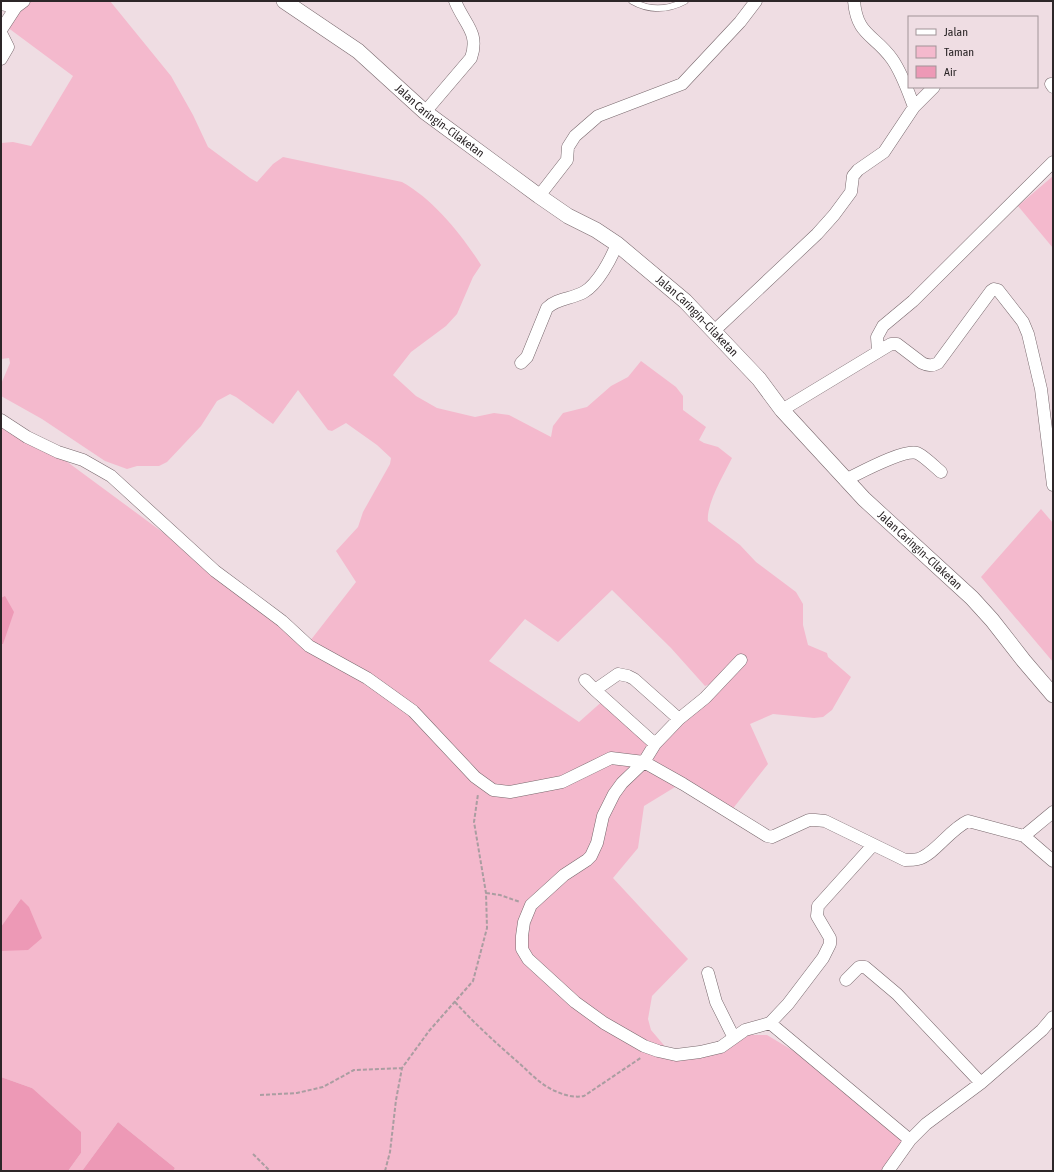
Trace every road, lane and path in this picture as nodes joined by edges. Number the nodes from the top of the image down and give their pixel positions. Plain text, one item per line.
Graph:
1 (284, 1) edge
2 (455, 1) edge
3 (632, 1) edge
4 (685, 1) edge
5 (756, 1) edge
6 (854, 1) edge
7 (1, 4) edge
8 (20, 4) edge
9 (1, 31) edge
10 (1, 59) edge
11 (933, 88) edge
12 (914, 107) junction
13 (425, 112) junction
14 (1053, 162) edge
15 (539, 196) junction
16 (617, 244) junction
17 (714, 331) junction
18 (878, 351) junction
19 (521, 363) dead end
20 (782, 410) junction
21 (1, 420) edge
22 (941, 472) dead end
23 (845, 480) junction
24 (1053, 485) edge
25 (741, 660) dead end
26 (585, 680) dead end
27 (595, 690) junction
28 (1053, 695) edge
29 (679, 719) junction
30 (655, 744) junction
31 (644, 762) junction
32 (475, 777) junction
33 (1053, 812) edge
34 (1024, 836) junction
35 (872, 845) junction
36 (1053, 861) edge
37 (486, 893) junction
38 (531, 905) junction
39 (708, 973) dead end
40 (846, 980) dead end
41 (455, 1002) junction
42 (1053, 1017) edge
43 (770, 1023) junction
44 (734, 1038) junction
45 (658, 1051) junction
46 (402, 1068) junction
47 (981, 1083) junction
48 (260, 1095) dead end
49 (910, 1140) junction
50 (253, 1154) dead end
51 (270, 1171) edge
52 (385, 1171) edge
53 (888, 1171) edge

1 - 13 street, Jalan Caringin–Cilaketan
2 - 13 street
3 - 4 lane
5 - 15 street
6 - 12 street
7 - 8 street
8 - 9 street
9 - 10 street
11 - 12 street
12 - 17 street
13 - 15 street, Jalan Caringin–Cilaketan
14 - 18 street
15 - 16 street, Jalan Caringin–Cilaketan
16 - 17 street, Jalan Caringin–Cilaketan
16 - 19 street
17 - 20 street, Jalan Caringin–Cilaketan
18 - 20 street
18 - 24 street
20 - 23 street, Jalan Caringin–Cilaketan
21 - 32 street
22 - 23 street
23 - 28 street, Jalan Caringin–Cilaketan
25 - 29 street
26 - 27 street
27 - 29 street
27 - 30 street
29 - 30 street
30 - 31 street
31 - 32 street
31 - 35 street
31 - 38 street
32 - 37 path
33 - 34 street
34 - 35 street
34 - 36 street
35 - 43 street
37 - 38 path
37 - 41 path
38 - 45 street
39 - 44 street
40 - 47 street
41 - 45 path
41 - 46 path
42 - 47 street
43 - 44 street
43 - 49 street
44 - 45 street
46 - 48 path
46 - 52 path
47 - 49 street
49 - 53 street
50 - 51 path

